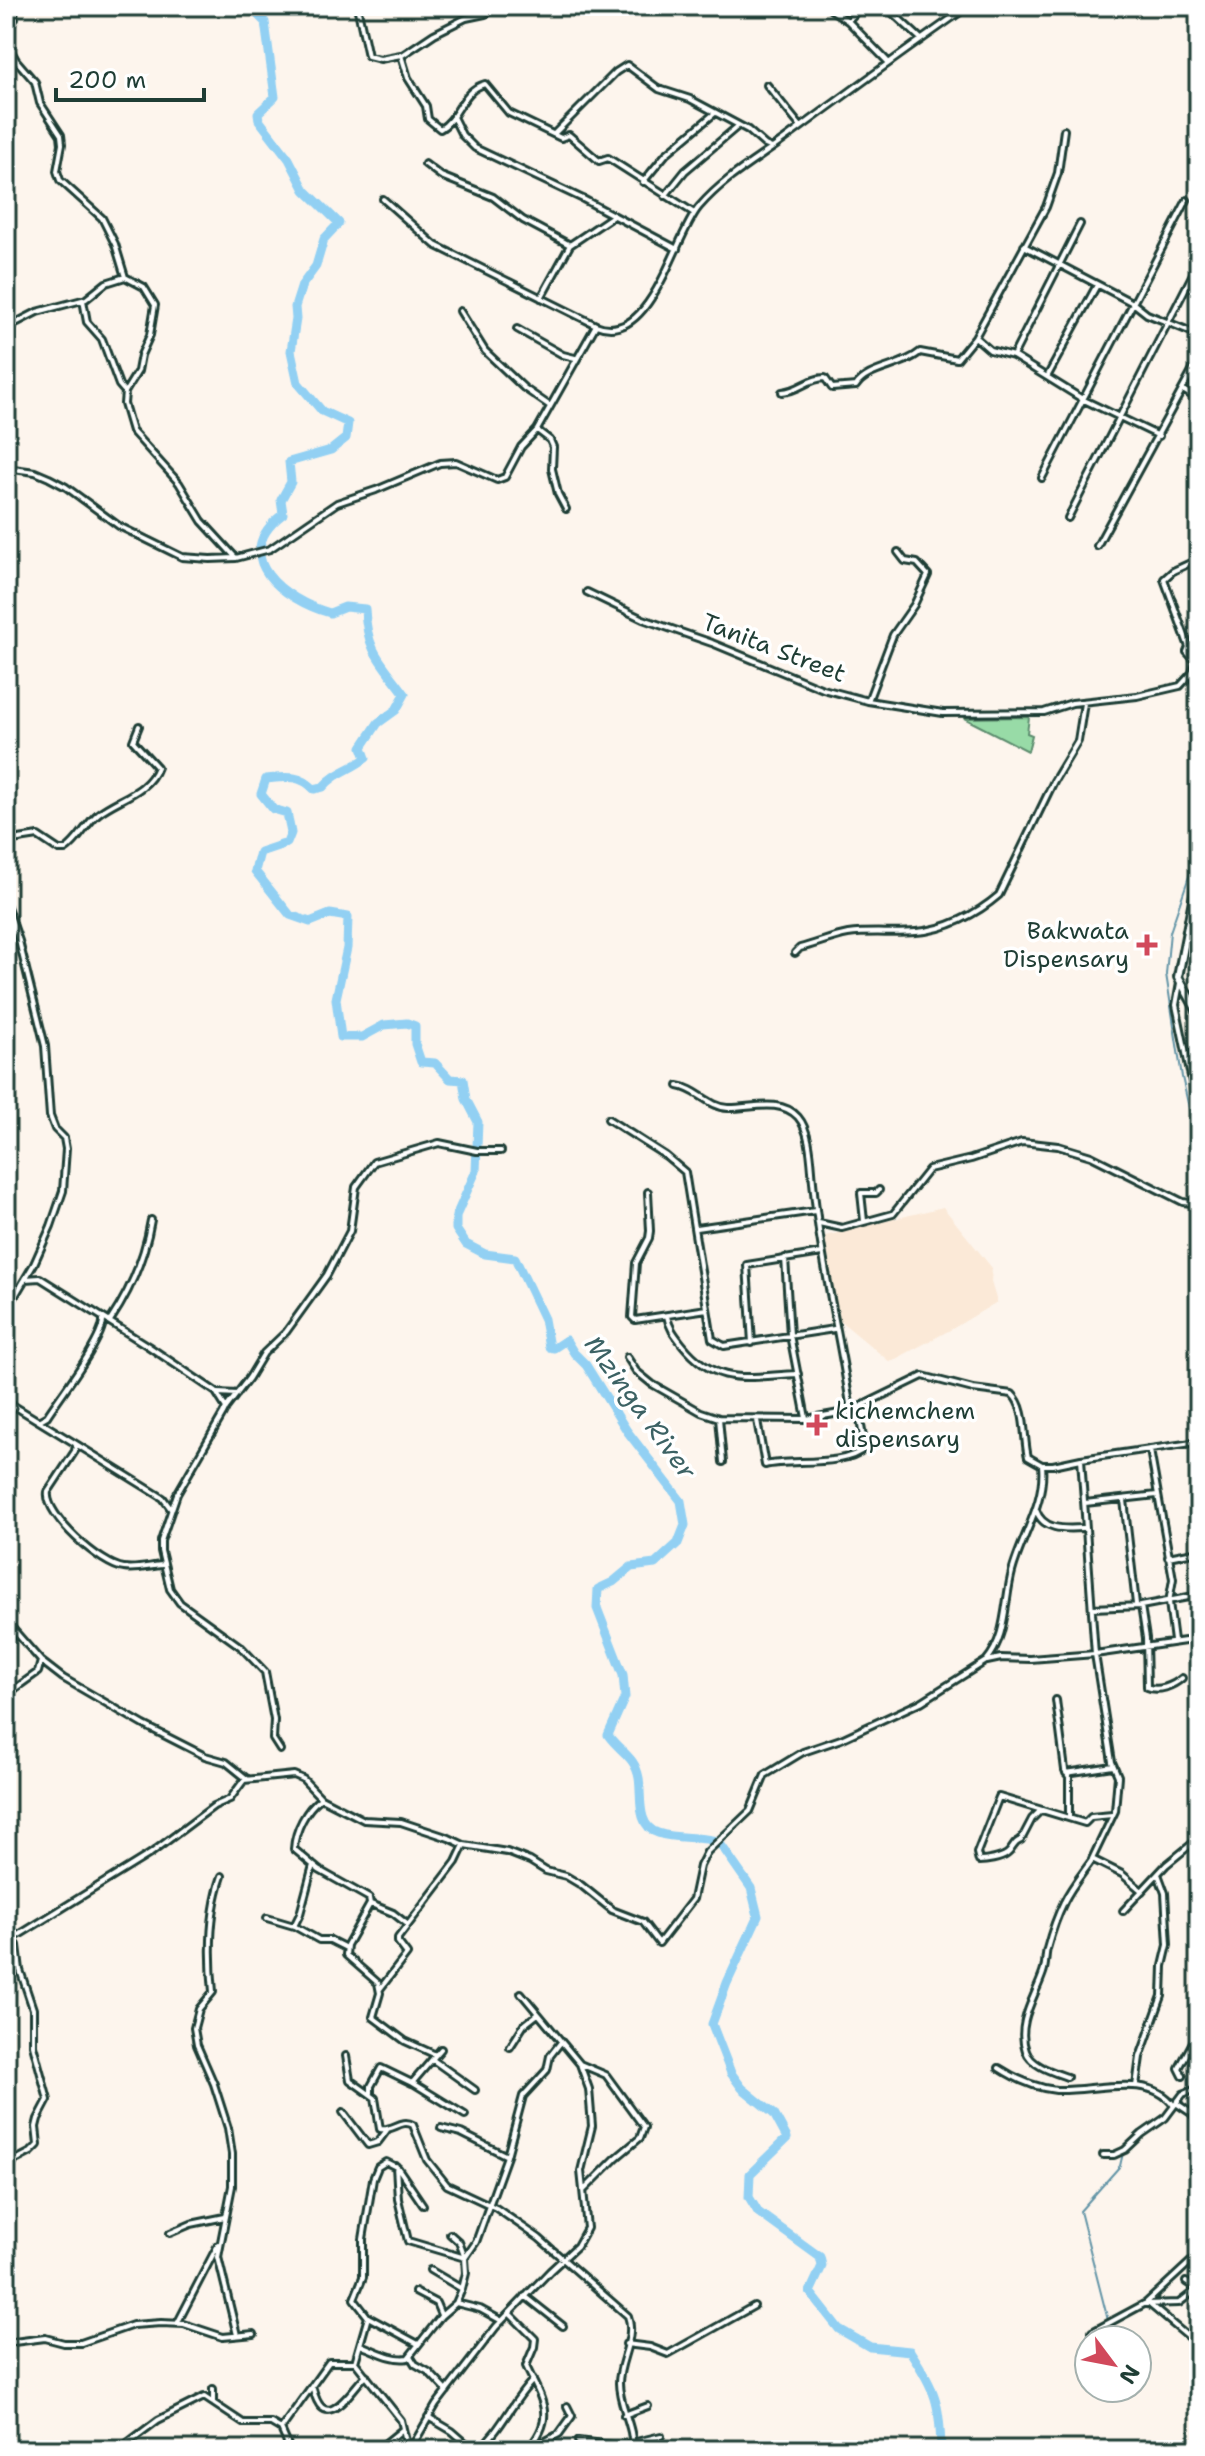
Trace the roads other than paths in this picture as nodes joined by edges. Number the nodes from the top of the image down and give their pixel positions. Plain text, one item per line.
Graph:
1 (10, 6) edge
2 (357, 6) edge
3 (501, 6) edge
4 (826, 6) edge
5 (861, 6) edge
6 (885, 6) edge
7 (969, 6) edge
8 (848, 21) junction
9 (6, 35) edge
10 (921, 39) junction
11 (6, 42) edge
12 (401, 56) junction
13 (889, 63) junction
14 (767, 85) dead end
15 (715, 113) junction
16 (453, 117) junction
17 (739, 125) junction
18 (801, 127) junction
19 (1064, 130) dead end
20 (555, 133) junction
21 (772, 148) junction
22 (425, 164) dead end
23 (643, 182) junction
24 (665, 196) junction
25 (383, 199) dead end
26 (1187, 200) dead end
27 (694, 213) junction
28 (613, 216) junction
29 (1080, 224) dead end
30 (570, 245) junction
31 (1023, 246) junction
32 (677, 249) junction
33 (1199, 262) edge
34 (1061, 263) junction
35 (125, 277) junction
36 (1097, 285) junction
37 (541, 298) junction
38 (83, 300) junction
39 (1133, 303) junction
40 (460, 311) dead end
41 (1170, 321) junction
42 (596, 325) junction
43 (13, 326) junction
44 (6, 328) edge
45 (517, 329) dead end
46 (1199, 335) edge
47 (6, 336) edge
48 (975, 337) junction
49 (1013, 356) junction
50 (575, 358) junction
51 (1199, 359) edge
52 (1047, 377) junction
53 (1183, 390) junction
54 (125, 392) junction
55 (782, 392) dead end
56 (1084, 400) junction
57 (1199, 400) edge
58 (550, 406) junction
59 (1121, 417) junction
60 (537, 430) junction
61 (1159, 436) junction
62 (6, 468) edge
63 (1042, 478) dead end
64 (566, 509) dead end
65 (1068, 518) dead end
66 (1097, 546) dead end
67 (898, 552) dead end
68 (236, 558) junction
69 (1199, 559) edge
70 (587, 592) dead end
71 (1199, 632) edge
72 (1198, 644) edge
73 (1189, 647) junction
74 (1198, 665) edge
75 (868, 701) junction
76 (1084, 703) junction
77 (139, 726) dead end
78 (6, 841) edge
79 (1199, 869) edge
80 (6, 904) edge
81 (795, 953) dead end
82 (1180, 983) junction
83 (1197, 1006) edge
84 (1199, 1014) edge
85 (678, 1086) dead end
86 (1199, 1115) edge
87 (608, 1119) dead end
88 (501, 1151) dead end
89 (879, 1190) dead end
90 (648, 1192) dead end
91 (1199, 1204) edge
92 (815, 1211) junction
93 (151, 1220) dead end
94 (864, 1221) junction
95 (819, 1223) junction
96 (696, 1228) junction
97 (822, 1253) junction
98 (785, 1258) junction
99 (33, 1266) junction
100 (40, 1278) junction
101 (25, 1279) junction
102 (707, 1309) junction
103 (6, 1311) edge
104 (667, 1316) junction
105 (103, 1318) junction
106 (112, 1322) junction
107 (103, 1327) junction
108 (835, 1329) junction
109 (790, 1335) junction
110 (752, 1343) junction
111 (627, 1357) dead end
112 (798, 1374) junction
113 (216, 1392) junction
114 (238, 1394) junction
115 (6, 1401) edge
116 (226, 1408) junction
117 (858, 1409) junction
118 (851, 1411) junction
119 (719, 1418) junction
120 (806, 1419) junction
121 (40, 1420) junction
122 (757, 1420) junction
123 (1197, 1443) edge
124 (76, 1444) junction
125 (1150, 1450) junction
126 (1199, 1458) edge
127 (1081, 1459) junction
128 (723, 1462) dead end
129 (1042, 1465) junction
130 (1157, 1495) junction
131 (1124, 1500) junction
132 (1085, 1503) junction
133 (1036, 1508) junction
134 (171, 1509) junction
135 (1084, 1528) junction
136 (1199, 1551) edge
137 (1168, 1557) junction
138 (163, 1565) junction
139 (1199, 1595) edge
140 (1169, 1602) junction
141 (1139, 1606) junction
142 (1092, 1608) junction
143 (6, 1621) edge
144 (1199, 1639) edge
145 (1174, 1642) junction
146 (1145, 1645) junction
147 (1095, 1654) junction
148 (41, 1661) junction
149 (986, 1661) junction
150 (1182, 1678) dead end
151 (6, 1695) edge
152 (1056, 1700) dead end
153 (280, 1750) dead end
154 (1113, 1766) junction
155 (1066, 1773) junction
156 (247, 1779) junction
157 (321, 1798) junction
158 (1041, 1810) junction
159 (1114, 1815) junction
160 (1069, 1818) junction
161 (1199, 1838) edge
162 (464, 1845) junction
163 (1092, 1859) junction
164 (313, 1865) junction
165 (1158, 1874) junction
166 (222, 1876) dead end
167 (1142, 1891) junction
168 (370, 1904) junction
169 (1123, 1911) dead end
170 (267, 1918) dead end
171 (407, 1924) junction
172 (294, 1926) junction
173 (6, 1943) edge
174 (17, 1945) dead end
175 (346, 1949) junction
176 (380, 1989) junction
177 (521, 1993) dead end
178 (538, 2014) junction
179 (1199, 2031) edge
180 (561, 2042) junction
181 (510, 2047) dead end
182 (441, 2049) dead end
183 (346, 2056) dead end
184 (434, 2057) junction
185 (580, 2064) junction
186 (999, 2068) dead end
187 (1183, 2076) dead end
188 (1067, 2077) dead end
189 (412, 2083) junction
190 (1136, 2086) junction
191 (1199, 2088) edge
192 (475, 2090) dead end
193 (371, 2093) junction
194 (1175, 2104) junction
195 (343, 2112) dead end
196 (465, 2115) dead end
197 (1199, 2123) edge
198 (441, 2128) dead end
199 (387, 2130) junction
200 (1103, 2155) dead end
201 (507, 2156) junction
202 (6, 2165) edge
203 (396, 2166) junction
204 (583, 2191) junction
205 (488, 2203) junction
206 (423, 2205) dead end
207 (225, 2217) junction
208 (170, 2233) dead end
209 (450, 2234) dead end
210 (222, 2236) junction
211 (1199, 2254) edge
212 (465, 2258) junction
213 (562, 2260) junction
214 (430, 2270) dead end
215 (1186, 2282) dead end
216 (462, 2289) junction
217 (1198, 2290) edge
218 (415, 2292) dead end
219 (525, 2296) junction
220 (456, 2303) junction
221 (1146, 2304) junction
222 (754, 2306) dead end
223 (509, 2314) junction
224 (441, 2316) junction
225 (368, 2317) junction
226 (502, 2321) junction
227 (178, 2323) junction
228 (1107, 2324) edge
229 (563, 2326) dead end
230 (254, 2334) dead end
231 (237, 2335) junction
232 (6, 2343) edge
233 (418, 2344) junction
234 (626, 2344) junction
235 (360, 2345) junction
236 (1199, 2346) edge
237 (410, 2356) junction
238 (355, 2362) junction
239 (366, 2375) junction
240 (533, 2380) junction
241 (312, 2387) junction
242 (213, 2389) dead end
243 (447, 2391) junction
244 (213, 2403) junction
245 (567, 2406) dead end
246 (648, 2406) dead end
247 (624, 2415) junction
248 (428, 2417) junction
249 (404, 2428) junction
250 (281, 2429) junction
251 (661, 2436) dead end
252 (578, 2441) dead end
253 (632, 2447) edge
254 (118, 2450) edge
255 (290, 2450) edge
256 (377, 2450) edge
257 (409, 2450) edge
258 (476, 2450) edge
259 (528, 2450) edge

1 - 9 street
2 - 12 street
3 - 12 street
4 - 8 street
5 - 8 street
6 - 10 street
7 - 10 street
8 - 13 street
10 - 13 street
11 - 35 street
12 - 16 street
13 - 18 street
14 - 18 street
15 - 17 street
15 - 20 street
15 - 23 street
16 - 20 street
16 - 28 street
17 - 21 street
17 - 24 street
18 - 21 street
19 - 31 street
20 - 23 street
21 - 27 street
22 - 30 street
23 - 24 street
24 - 27 street
25 - 37 street
26 - 39 street
27 - 32 street
28 - 30 street
28 - 32 street
29 - 34 street
30 - 37 street
31 - 34 street
31 - 48 street
32 - 42 street
33 - 41 street
34 - 36 street
34 - 49 street
35 - 38 street
35 - 54 street
36 - 39 street
36 - 52 street
37 - 42 street
38 - 43 street
38 - 54 street
39 - 41 street
39 - 56 street
40 - 58 street
41 - 46 street
41 - 59 street
42 - 50 street
43 - 44 street
43 - 47 street
45 - 50 street
48 - 49 street
48 - 55 street
49 - 52 street
50 - 58 street
51 - 53 street
52 - 56 street
53 - 57 street
53 - 61 street
54 - 68 street
56 - 59 street
56 - 63 street
58 - 60 street
59 - 61 street
59 - 65 street
60 - 64 street
60 - 68 street
61 - 66 street
62 - 68 street
67 - 75 street
69 - 73 street, Tanita Street
70 - 75 street, Tanita Street
71 - 72 street
72 - 73 street
73 - 74 street, Tanita Street
74 - 76 street, Tanita Street
75 - 76 street, Tanita Street
76 - 81 street
77 - 78 street
79 - 82 street
80 - 99 street
82 - 83 street
82 - 86 street
83 - 84 street
85 - 92 street
87 - 96 street
88 - 114 street
89 - 94 street
90 - 104 street
91 - 94 street
92 - 95 street
92 - 96 street
93 - 106 street
94 - 95 street
95 - 97 street
96 - 102 street
97 - 98 street
97 - 108 street
98 - 109 street
98 - 110 street
99 - 100 street
99 - 101 street
100 - 101 street
100 - 105 street
101 - 103 street
102 - 104 street
102 - 110 street
104 - 112 street
105 - 106 street
105 - 107 street
106 - 107 street
106 - 113 street
107 - 121 street
108 - 109 street
108 - 118 street
109 - 110 street
109 - 112 street
111 - 119 street
112 - 120 street
113 - 114 street
113 - 116 street
114 - 116 street
115 - 121 street
116 - 134 street
117 - 118 street
117 - 122 street
117 - 129 street
118 - 120 street
119 - 122 street
119 - 128 street
120 - 122 street
121 - 124 street
123 - 125 street
123 - 126 street
124 - 134 street
124 - 138 street
125 - 127 street
125 - 130 street
127 - 129 street
127 - 132 street
129 - 133 street
130 - 131 street
130 - 137 street
131 - 132 street
131 - 141 street
132 - 135 street
133 - 135 street
133 - 149 street
134 - 138 street
135 - 142 street
136 - 137 street
137 - 140 street
138 - 153 street
139 - 140 street
140 - 141 street
140 - 145 street
141 - 142 street
141 - 146 street
142 - 147 street
143 - 148 street
144 - 145 street
145 - 146 street
146 - 147 street
146 - 150 street
147 - 149 street
147 - 154 street
148 - 151 street
148 - 156 street
149 - 162 street
152 - 155 street
154 - 155 street
154 - 159 street
155 - 160 street
156 - 157 street
156 - 173 street
157 - 162 street
157 - 164 street
158 - 158 street
158 - 160 street
159 - 160 street
159 - 163 street
161 - 165 street
162 - 171 street
163 - 167 street
163 - 188 street
164 - 168 street
164 - 172 street
165 - 167 street
165 - 190 street
166 - 207 street
167 - 169 street
168 - 171 street
168 - 175 street
170 - 172 street
171 - 176 street
172 - 175 street
174 - 202 street
175 - 176 street
176 - 184 street
177 - 178 street
178 - 180 street
178 - 181 street
179 - 187 street
180 - 185 street
180 - 201 street
182 - 184 street
183 - 193 street
184 - 189 street
184 - 192 street
185 - 204 street
185 - 204 street
186 - 190 street
189 - 193 street
189 - 196 street
190 - 194 street
191 - 194 street
193 - 199 street
194 - 197 street
194 - 200 street
195 - 199 street
198 - 201 street
199 - 205 street
201 - 205 street
203 - 206 street
203 - 212 street
203 - 225 street
204 - 213 street
205 - 212 street
205 - 213 street
207 - 208 street
207 - 210 street
209 - 212 street
210 - 227 street
210 - 231 street
211 - 221 street
212 - 216 street
213 - 219 street
213 - 234 street
214 - 216 street
215 - 217 street
216 - 220 street
217 - 221 street
218 - 224 street
219 - 223 street
219 - 229 street
220 - 224 street
220 - 226 street
221 - 228 street
221 - 236 street
222 - 234 street
223 - 226 street
223 - 240 street
224 - 233 street
225 - 233 street
225 - 235 street
226 - 243 street
227 - 231 street
227 - 232 street
230 - 231 street
233 - 237 street
234 - 247 street
235 - 237 street
235 - 238 street
237 - 243 street
238 - 239 street
238 - 241 street
239 - 241 street
239 - 249 street
240 - 258 street
240 - 259 street
241 - 250 street
242 - 244 street
243 - 248 street
244 - 250 street
244 - 254 street
245 - 259 street
246 - 247 street
247 - 253 street
248 - 257 street
248 - 258 street
249 - 256 street
249 - 257 street
250 - 255 street
251 - 253 street
252 - 253 street

